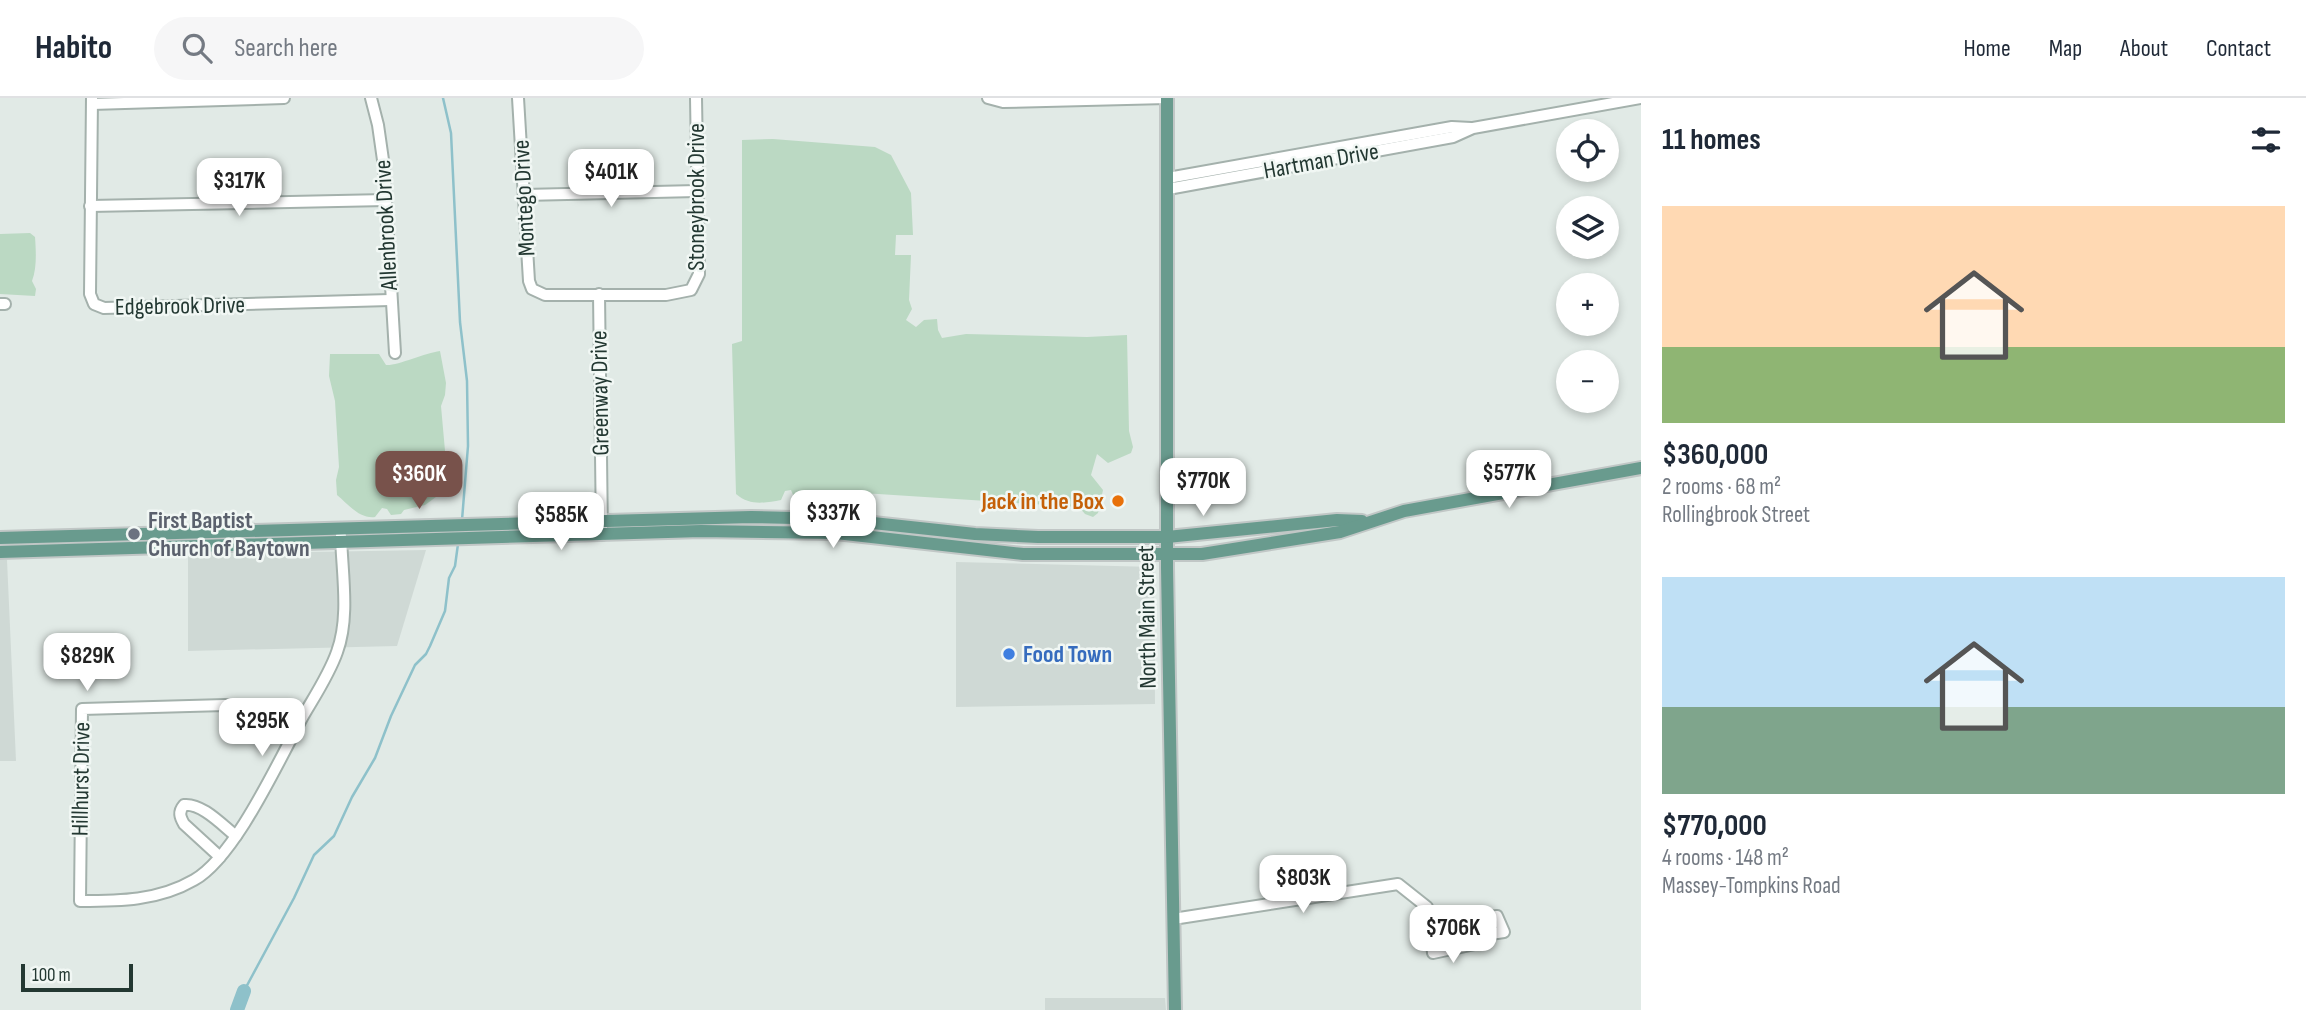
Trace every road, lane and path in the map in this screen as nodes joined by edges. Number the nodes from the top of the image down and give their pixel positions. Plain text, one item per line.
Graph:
1 (284, 98) edge
2 (371, 98) edge
3 (519, 98) edge
4 (696, 98) edge
5 (988, 98) edge
6 (1167, 98) edge
7 (1641, 98) edge
8 (92, 101) edge
9 (1582, 103) edge
10 (1168, 183) junction
11 (696, 191) junction
12 (524, 195) junction
13 (386, 200) junction
14 (90, 206) junction
15 (599, 294) junction
16 (390, 300) junction
17 (395, 353) dead end
18 (1641, 468) edge
19 (1370, 521) junction
20 (601, 529) junction
21 (97, 535) junction
22 (341, 536) junction
23 (1167, 537) junction
24 (0, 538) edge
25 (221, 538) junction
26 (97, 549) junction
27 (0, 552) edge
28 (1167, 556) junction
29 (298, 725) junction
30 (236, 836) junction
31 (220, 857) junction
32 (1173, 919) junction
33 (1430, 925) junction
34 (1175, 1010) edge

1 - 8 street
2 - 13 street, Allenbrook Drive
3 - 12 street, Montego Drive
4 - 11 street, Stoneybrook Drive
5 - 6 street
6 - 10 main road, North Main Street
7 - 9 street, Hartman Drive
8 - 14 street, Edgebrook Drive
9 - 10 street, Hartman Drive
10 - 23 main road, North Main Street
11 - 12 street
11 - 15 street, Stoneybrook Drive
12 - 15 street, Montego Drive
13 - 14 street
13 - 16 street, Allenbrook Drive
14 - 16 street, Edgebrook Drive
15 - 20 street, Greenway Drive
16 - 17 street, Allenbrook Drive
18 - 19 main road
19 - 23 main road
19 - 28 main road
20 - 22 main road
20 - 23 main road
20 - 28 main road
21 - 24 main road
21 - 25 main road
21 - 26 main road
22 - 25 main road
22 - 29 street
23 - 28 main road, North Main Street
25 - 26 main road
26 - 27 main road
28 - 32 main road, North Main Street
29 - 30 street
29 - 31 street, Hillhurst Drive
30 - 31 street
30 - 31 street
32 - 33 street
32 - 34 main road, North Main Street
33 - 33 street

